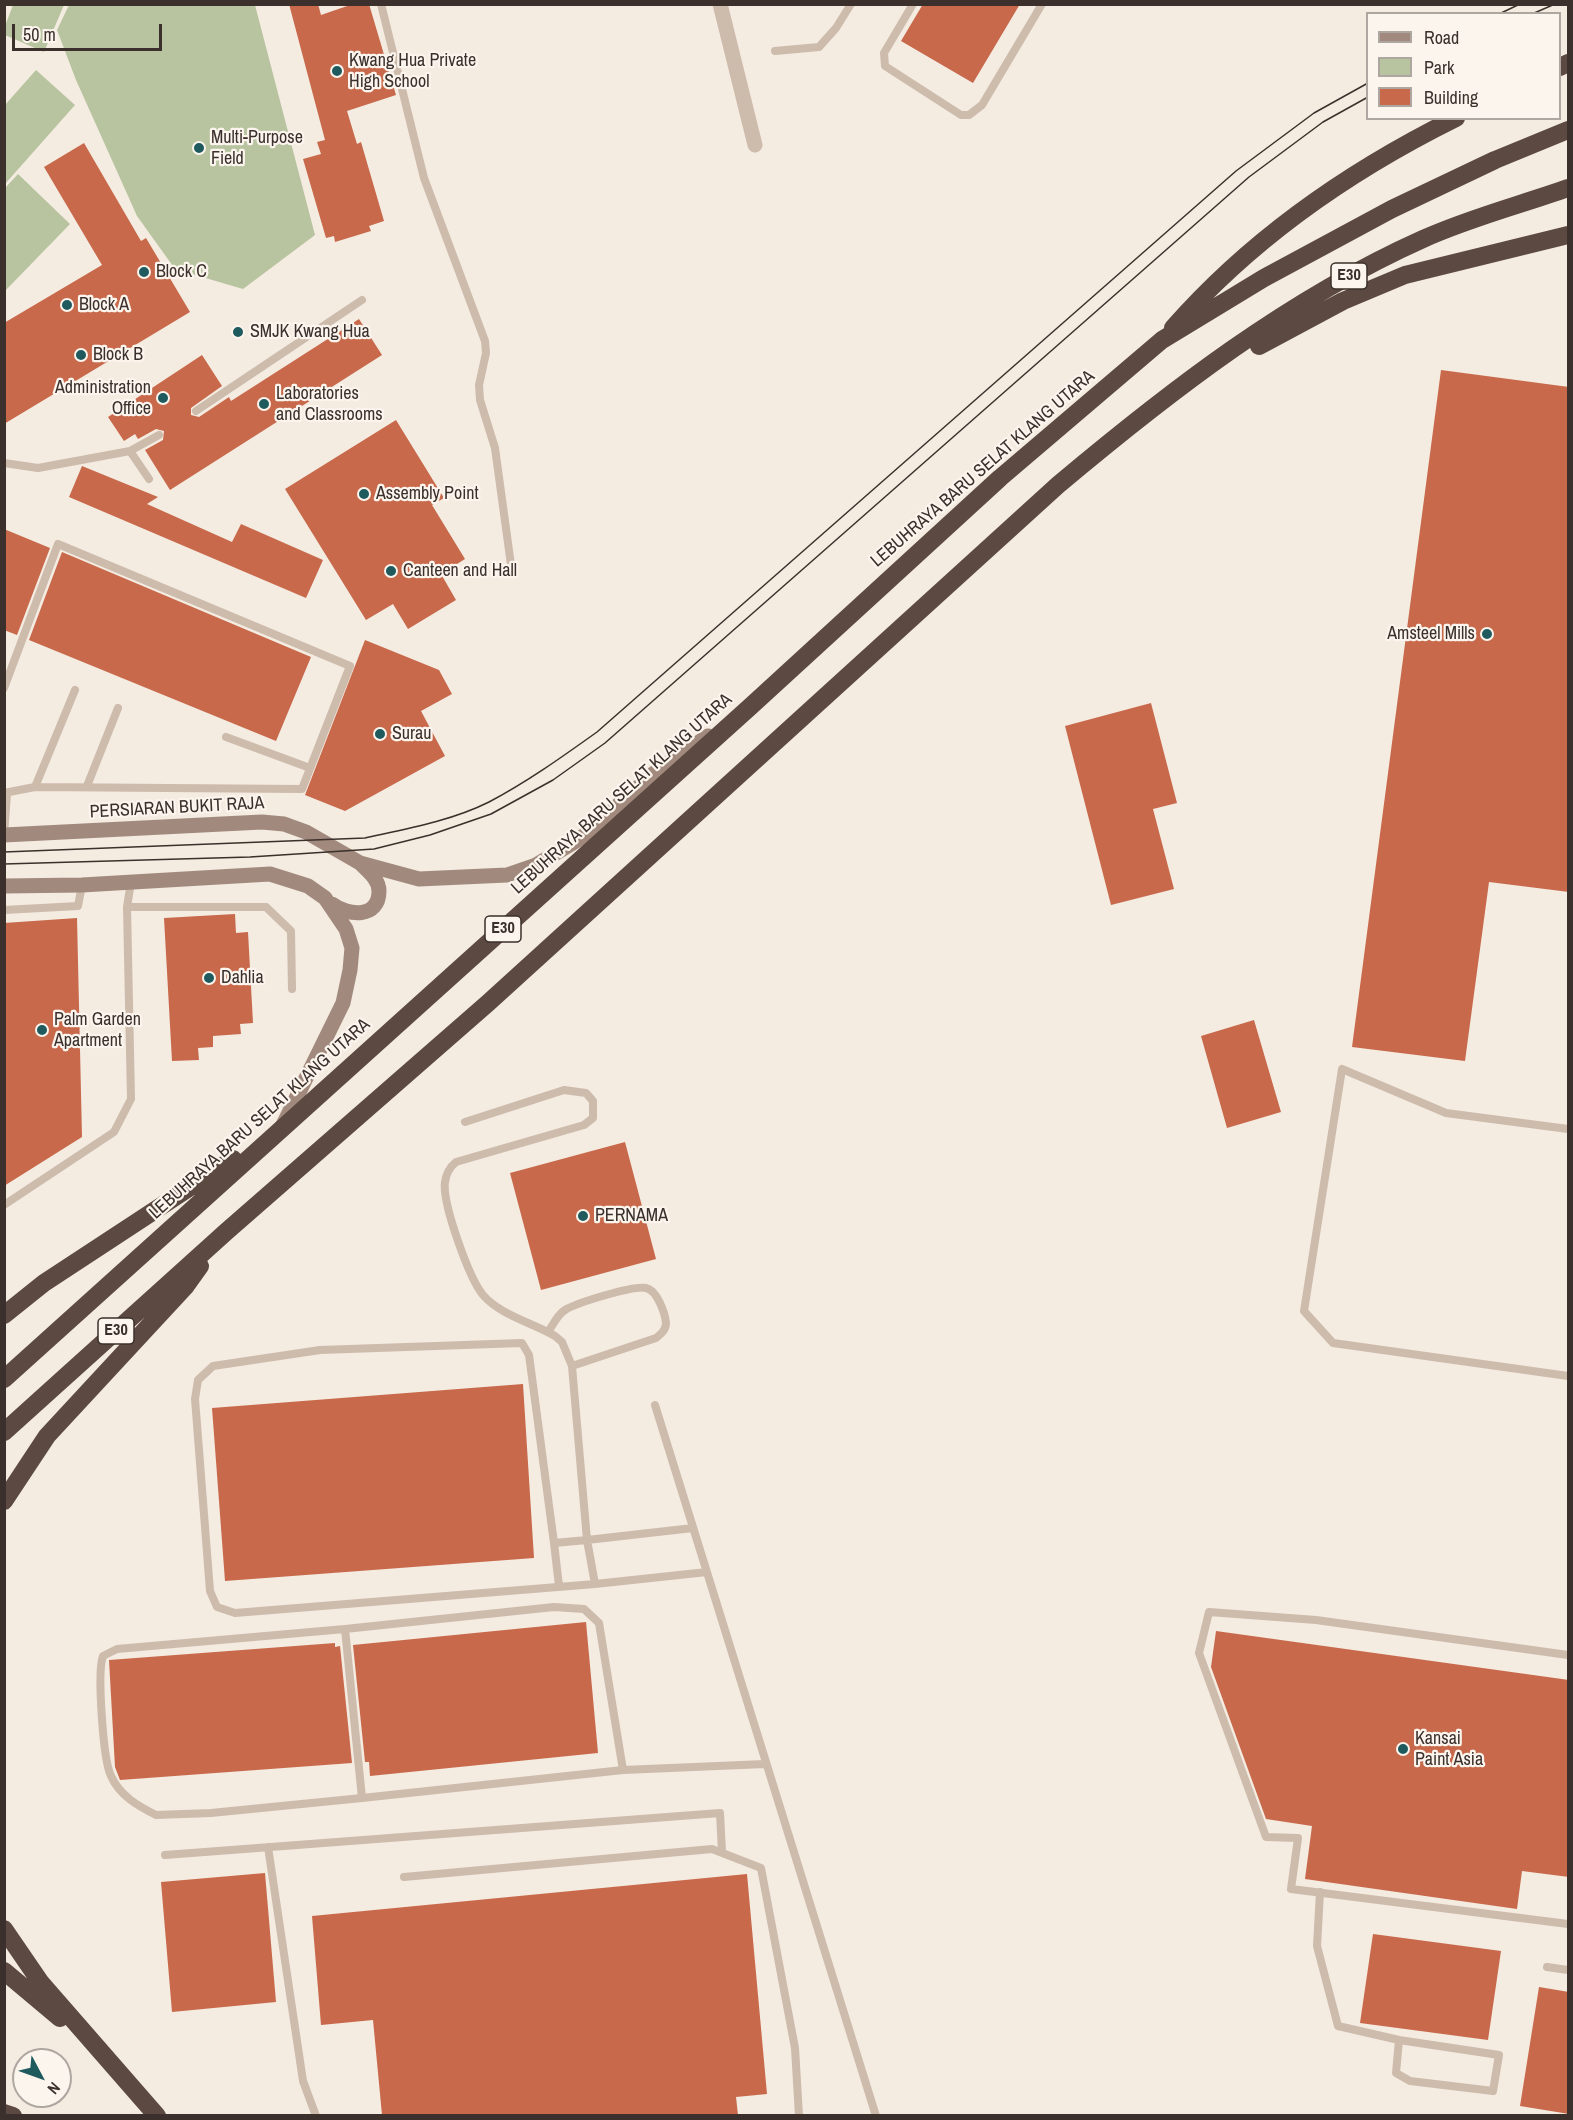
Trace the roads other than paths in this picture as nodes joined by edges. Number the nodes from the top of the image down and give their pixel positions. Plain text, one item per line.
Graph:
1 (381, 4) edge
2 (720, 4) edge
3 (851, 4) edge
4 (913, 4) edge
5 (1042, 4) edge
6 (776, 51) dead end
7 (1453, 120) edge
8 (1569, 130) edge
9 (755, 145) dead end
10 (1569, 188) edge
11 (1569, 235) edge
12 (362, 300) dead end
13 (1162, 340) junction
14 (1152, 407) junction
15 (196, 411) dead end
16 (159, 435) dead end
17 (130, 451) junction
18 (4, 463) edge
19 (149, 479) dead end
20 (511, 565) dead end
21 (4, 688) edge
22 (75, 690) dead end
23 (752, 706) junction
24 (118, 708) dead end
25 (226, 737) dead end
26 (310, 768) junction
27 (87, 786) junction
28 (35, 787) junction
29 (6, 794) edge
30 (4, 835) edge
31 (360, 864) junction
32 (131, 882) junction
33 (4, 885) edge
34 (82, 885) junction
35 (325, 898) junction
36 (127, 907) junction
37 (4, 910) edge
38 (292, 989) dead end
39 (465, 1122) dead end
40 (282, 1127) junction
41 (1569, 1129) edge
42 (4, 1205) edge
43 (227, 1231) junction
44 (4, 1315) edge
45 (548, 1332) junction
46 (572, 1365) junction
47 (1569, 1376) edge
48 (4, 1379) edge
49 (655, 1405) dead end
50 (4, 1432) edge
51 (4, 1501) edge
52 (693, 1528) junction
53 (587, 1540) junction
54 (554, 1543) junction
55 (706, 1572) junction
56 (595, 1584) junction
57 (560, 1586) junction
58 (345, 1629) junction
59 (1569, 1655) edge
60 (765, 1764) junction
61 (622, 1770) junction
62 (363, 1798) junction
63 (268, 1847) junction
64 (722, 1852) junction
65 (165, 1855) dead end
66 (405, 1877) dead end
67 (1320, 1892) junction
68 (1569, 1924) edge
69 (4, 1929) edge
70 (1547, 1967) dead end
71 (1569, 1970) edge
72 (4, 1971) edge
73 (1399, 2040) junction
74 (97, 2048) junction
75 (4, 2113) edge
76 (13, 2115) edge
77 (158, 2115) edge
78 (316, 2115) edge
79 (799, 2115) edge
80 (876, 2115) edge

1 - 20 lane
2 - 9 street
3 - 6 lane
4 - 5 lane
7 - 13 highway, LEBUHRAYA BARU SELAT KLANG UTARA / E30
8 - 13 highway, LEBUHRAYA BARU SELAT KLANG UTARA / E30
10 - 14 highway, E30
11 - 14 highway, E30
12 - 15 lane
13 - 23 highway, LEBUHRAYA BARU SELAT KLANG UTARA / E30
14 - 43 highway, E30
16 - 17 lane
17 - 18 lane
17 - 19 lane
21 - 26 lane
22 - 28 lane
23 - 31 main road, PERSIARAN BUKIT RAJA
23 - 40 highway, LEBUHRAYA BARU SELAT KLANG UTARA / E30
24 - 27 lane
25 - 26 lane
26 - 27 lane
27 - 28 lane
28 - 29 lane
29 - 30 lane
30 - 31 main road, PERSIARAN BUKIT RAJA
31 - 35 main road
32 - 34 main road
32 - 35 main road
32 - 36 lane
33 - 34 main road
34 - 37 lane
35 - 40 main road
36 - 38 lane
36 - 42 lane
39 - 45 lane
40 - 44 highway, E30
40 - 48 highway, LEBUHRAYA BARU SELAT KLANG UTARA / E30
41 - 47 lane
43 - 50 highway, E30
43 - 51 highway
45 - 46 lane
45 - 46 lane
46 - 53 lane
49 - 52 lane
52 - 53 lane
52 - 55 lane
53 - 54 lane
53 - 56 lane
54 - 57 lane
54 - 57 lane
55 - 56 lane
55 - 60 lane
56 - 57 lane
58 - 61 lane
58 - 62 lane
58 - 62 lane
59 - 67 lane
60 - 61 lane
60 - 80 lane
61 - 62 lane
63 - 64 lane
63 - 65 lane
63 - 78 lane
64 - 66 lane
64 - 79 lane
67 - 68 lane
67 - 73 lane
69 - 74 highway
70 - 71 lane
72 - 74 highway
73 - 73 lane
74 - 77 highway
75 - 76 highway

